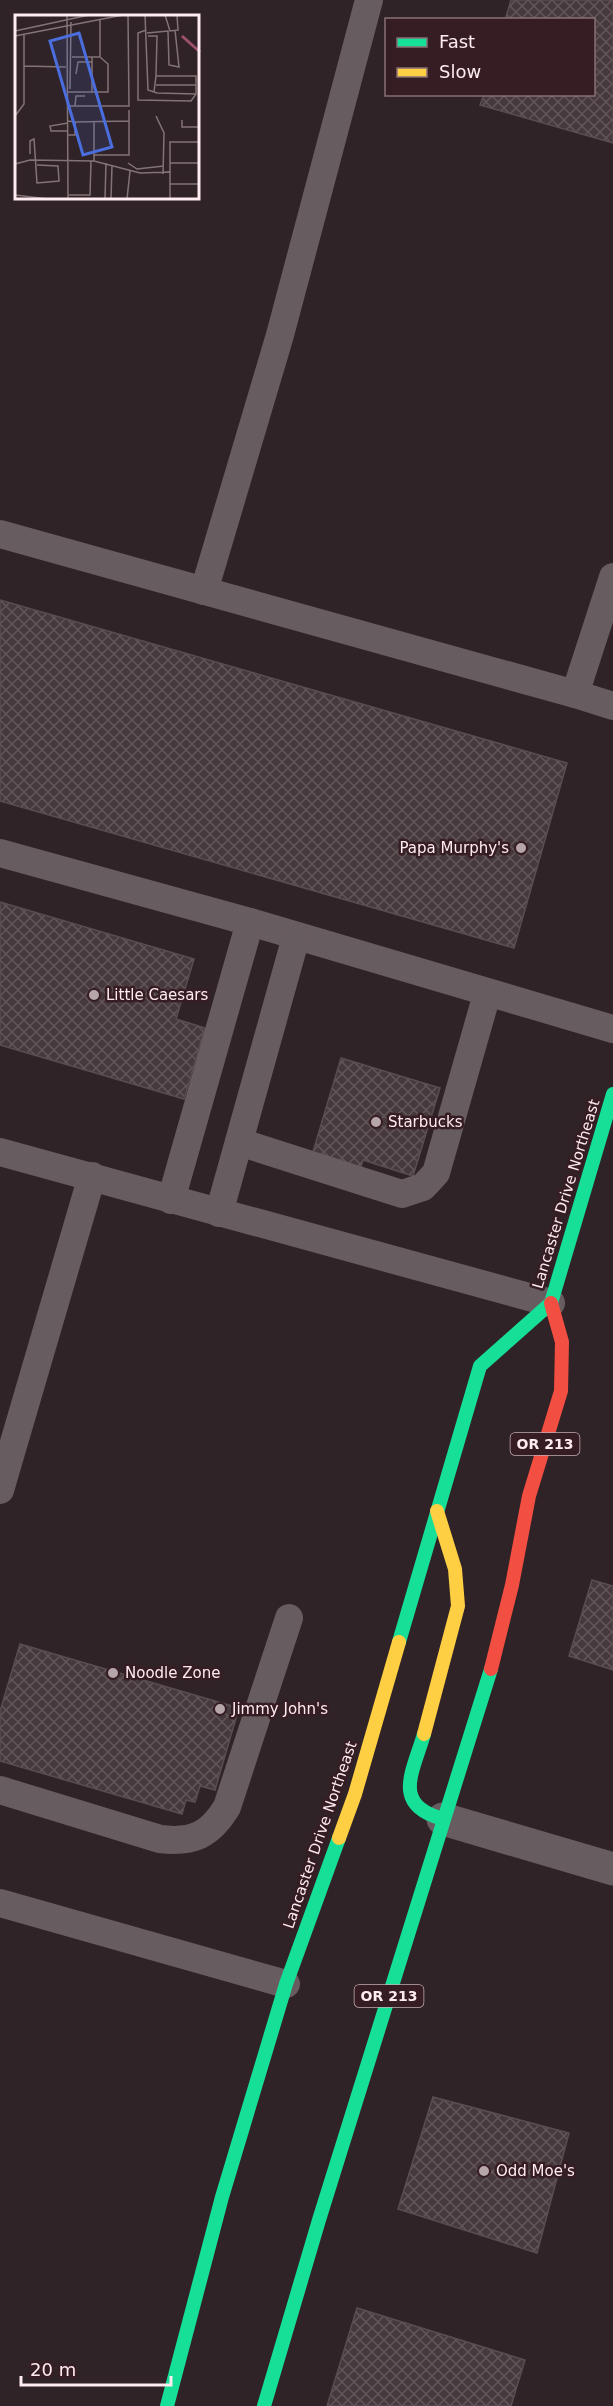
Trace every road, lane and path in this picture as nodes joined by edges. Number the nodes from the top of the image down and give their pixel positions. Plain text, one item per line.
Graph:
1 (369, 0) edge
2 (0, 534) edge
3 (613, 577) edge
4 (204, 591) junction
5 (575, 694) junction
6 (613, 706) edge
7 (0, 853) edge
8 (250, 922) junction
9 (296, 937) junction
10 (487, 994) junction
11 (613, 1029) edge
12 (613, 1094) edge
13 (239, 1142) junction
14 (0, 1152) edge
15 (92, 1176) junction
16 (171, 1200) junction
17 (219, 1213) junction
18 (551, 1303) junction
19 (0, 1490) edge
20 (437, 1511) junction
21 (289, 1618) dead end
22 (0, 1791) edge
23 (443, 1819) junction
24 (613, 1869) edge
25 (0, 1903) edge
26 (286, 1984) junction
27 (167, 2406) edge
28 (264, 2406) edge

1 - 4 lane
2 - 4 lane
3 - 5 lane
4 - 5 lane
5 - 6 lane
7 - 8 lane
8 - 9 lane
8 - 16 lane
9 - 10 lane
9 - 13 lane
10 - 11 lane
10 - 13 lane
12 - 18 main road, Lancaster Drive Northeast
13 - 17 lane
14 - 15 lane
15 - 16 lane
15 - 19 lane
16 - 17 lane
17 - 18 lane
18 - 20 main road, Lancaster Drive Northeast
18 - 23 main road, Lancaster Drive Northeast / OR 213
20 - 23 main road
20 - 26 main road, Lancaster Drive Northeast
21 - 22 lane
23 - 24 street
23 - 28 main road, Lancaster Drive Northeast / OR 213
25 - 26 lane
26 - 27 main road, Lancaster Drive Northeast

